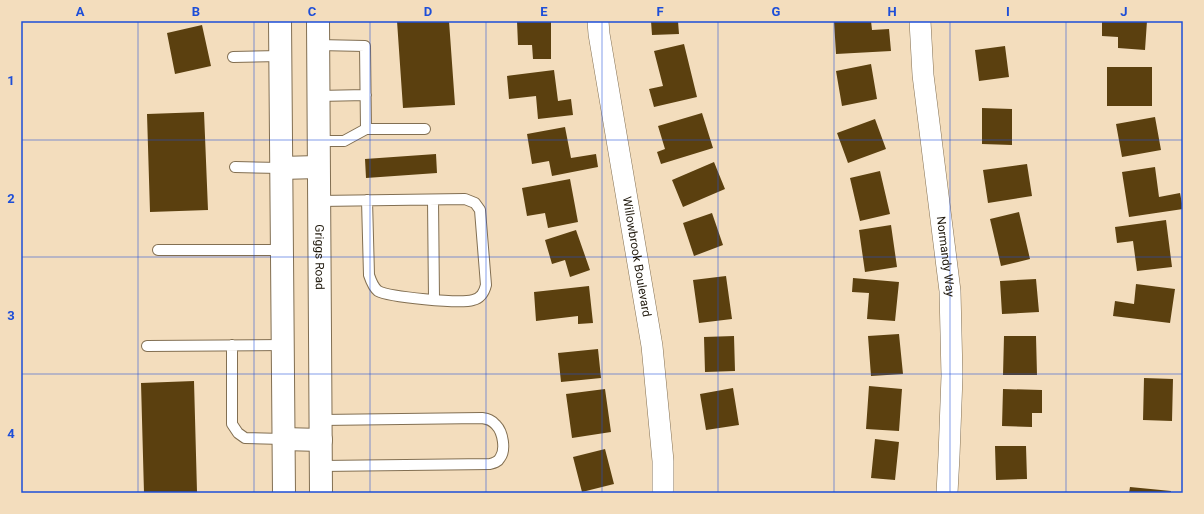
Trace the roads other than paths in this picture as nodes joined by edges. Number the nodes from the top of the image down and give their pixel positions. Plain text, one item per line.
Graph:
1 (280, 21) edge
2 (318, 21) edge
3 (598, 21) edge
4 (920, 21) edge
5 (318, 45) junction
6 (280, 56) junction
7 (233, 57) dead end
8 (366, 95) junction
9 (318, 96) junction
10 (366, 129) junction
11 (425, 129) dead end
12 (318, 141) junction
13 (235, 167) dead end
14 (318, 167) junction
15 (282, 168) junction
16 (367, 200) junction
17 (433, 200) junction
18 (319, 201) junction
19 (158, 250) dead end
20 (282, 250) junction
21 (434, 299) junction
22 (232, 345) junction
23 (283, 345) junction
24 (147, 346) dead end
25 (321, 430) junction
26 (283, 439) junction
27 (321, 466) junction
28 (284, 493) edge
29 (321, 493) edge
30 (663, 493) edge
31 (947, 493) edge

1 - 6 main road
2 - 5 main road, Griggs Road
3 - 30 street, Willowbrook Boulevard
4 - 31 street, Normandy Way
5 - 8 lane
5 - 9 main road, Griggs Road
6 - 7 lane
6 - 15 main road
8 - 9 lane
8 - 10 lane
9 - 12 main road, Griggs Road
10 - 11 lane
10 - 12 lane
12 - 14 main road, Griggs Road
13 - 15 lane
14 - 15 main road
14 - 18 main road, Griggs Road
15 - 20 main road
16 - 17 lane
16 - 18 lane
16 - 21 lane
17 - 21 lane
17 - 21 lane
18 - 25 main road, Griggs Road
19 - 20 lane
20 - 23 main road
22 - 23 lane
22 - 24 lane
22 - 26 lane
23 - 26 main road
25 - 26 main road
25 - 27 main road, Griggs Road
25 - 27 lane
26 - 28 main road
27 - 29 main road, Griggs Road

